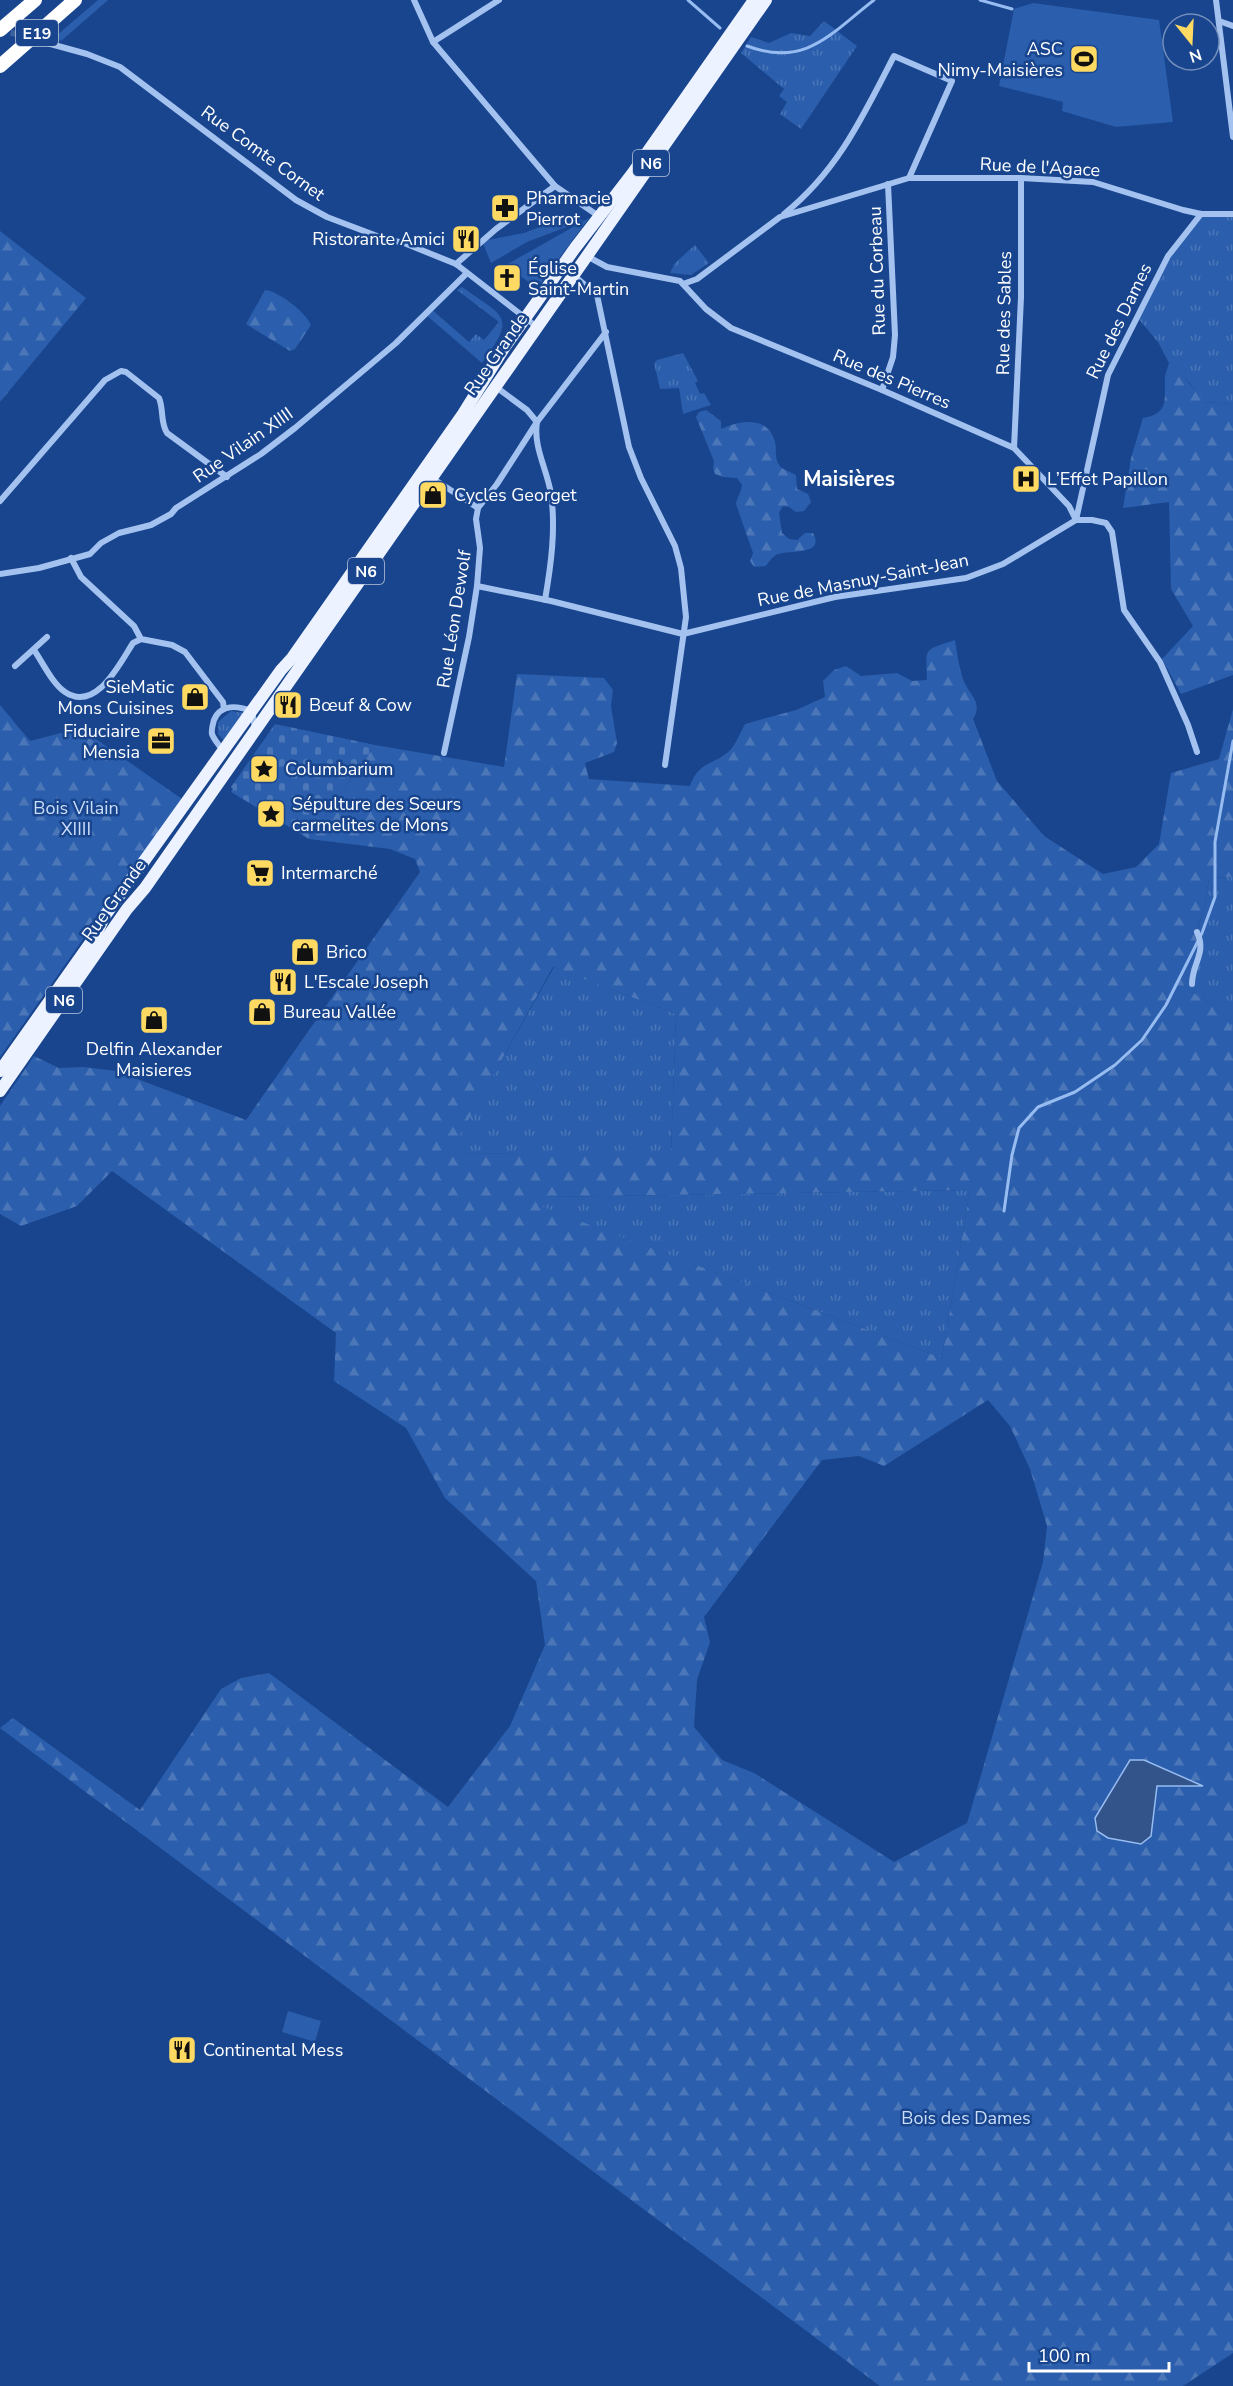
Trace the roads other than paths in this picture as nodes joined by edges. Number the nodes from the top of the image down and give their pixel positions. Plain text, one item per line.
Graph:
1 (35, 0) edge
2 (75, 0) edge
3 (414, 0) edge
4 (499, 0) edge
5 (754, 0) edge
6 (766, 0) edge
7 (0, 30) edge
8 (1221, 38) edge
9 (433, 42) junction
10 (47, 43) tunnel mouth
11 (0, 66) edge
12 (1233, 137) edge
13 (909, 178) junction
14 (1021, 178) junction
15 (888, 184) junction
16 (555, 186) junction
17 (1201, 214) junction
18 (1233, 214) edge
19 (600, 217) junction
20 (780, 217) junction
21 (575, 248) junction
22 (587, 256) junction
23 (456, 264) junction
24 (562, 266) junction
25 (466, 274) junction
26 (573, 275) junction
27 (684, 284) junction
28 (525, 318) junction
29 (537, 327) junction
30 (606, 332) junction
31 (495, 387) junction
32 (882, 390) junction
33 (537, 422) junction
34 (1014, 448) junction
35 (227, 477) junction
36 (431, 477) junction
37 (0, 501) edge
38 (478, 508) junction
39 (1076, 520) junction
40 (71, 558) junction
41 (0, 574) edge
42 (477, 586) junction
43 (545, 600) junction
44 (683, 634) junction
45 (48, 637) dead end
46 (141, 639) junction
47 (34, 650) junction
48 (15, 666) dead end
49 (224, 709) junction
50 (252, 711) junction
51 (255, 729) junction
52 (223, 751) junction
53 (1197, 752) dead end
54 (444, 753) dead end
55 (665, 765) dead end
56 (1197, 932) dead end
57 (1192, 984) dead end
58 (0, 1071) edge
59 (0, 1091) edge

1 - 7 highway, E19
2 - 11 highway, E19
3 - 9 street
4 - 9 street
5 - 19 main road, Rue Grande / N6
6 - 22 main road, Rue Grande / N6
8 - 12 street
9 - 16 street
10 - 23 street, Rue Comte Cornet
13 - 14 street, Rue de l'Agace
13 - 15 street, Rue de l'Agace
13 - 20 street, Rue de l'Agace
14 - 17 street, Rue de l'Agace
14 - 34 street, Rue des Sables
15 - 20 street, Rue de l'Agace
15 - 32 street, Rue du Corbeau
16 - 19 street
16 - 23 street
17 - 18 street
17 - 39 street, Rue des Dames
19 - 21 main road, Rue Grande / N6
20 - 27 street, Rue de l'Agace
21 - 22 street
21 - 24 main road, Rue Grande / N6
22 - 26 main road, Rue Grande / N6
22 - 27 street
23 - 25 street, Rue Comte Cornet
24 - 26 street
24 - 28 main road, Rue Grande / N6
25 - 28 street, Rue Comte Cornet
25 - 35 street, Rue Vilain XIIII
26 - 29 main road, Rue Grande / N6
26 - 30 street
27 - 32 street, Rue des Pierres
28 - 29 street, Rue Comte Cornet
28 - 50 main road, Rue Grande / N6
29 - 31 main road, Rue Grande / N6
30 - 33 street
30 - 44 street
31 - 33 street
31 - 36 main road, Rue Grande / N6
32 - 34 street, Rue des Pierres
33 - 38 street
33 - 43 street
34 - 39 street, Rue des Pierres
35 - 37 street
35 - 40 street, Rue Vilain XIIII
36 - 38 street
36 - 51 main road, Rue Grande / N6
38 - 42 street, Rue Léon Dewolf
39 - 44 street, Rue de Masnuy-Saint-Jean
39 - 53 street
40 - 41 street, Rue Vilain XIIII
40 - 46 street
42 - 43 street, Rue de Masnuy-Saint-Jean
42 - 54 street, Rue Léon Dewolf
43 - 44 street, Rue de Masnuy-Saint-Jean
44 - 55 street
45 - 47 street
46 - 47 street
46 - 49 street
47 - 48 street
49 - 50 street
49 - 52 street
50 - 51 street
50 - 52 main road, Rue Grande / N6
51 - 59 main road, Rue Grande / N6
52 - 58 main road, Rue Grande / N6
56 - 57 street

